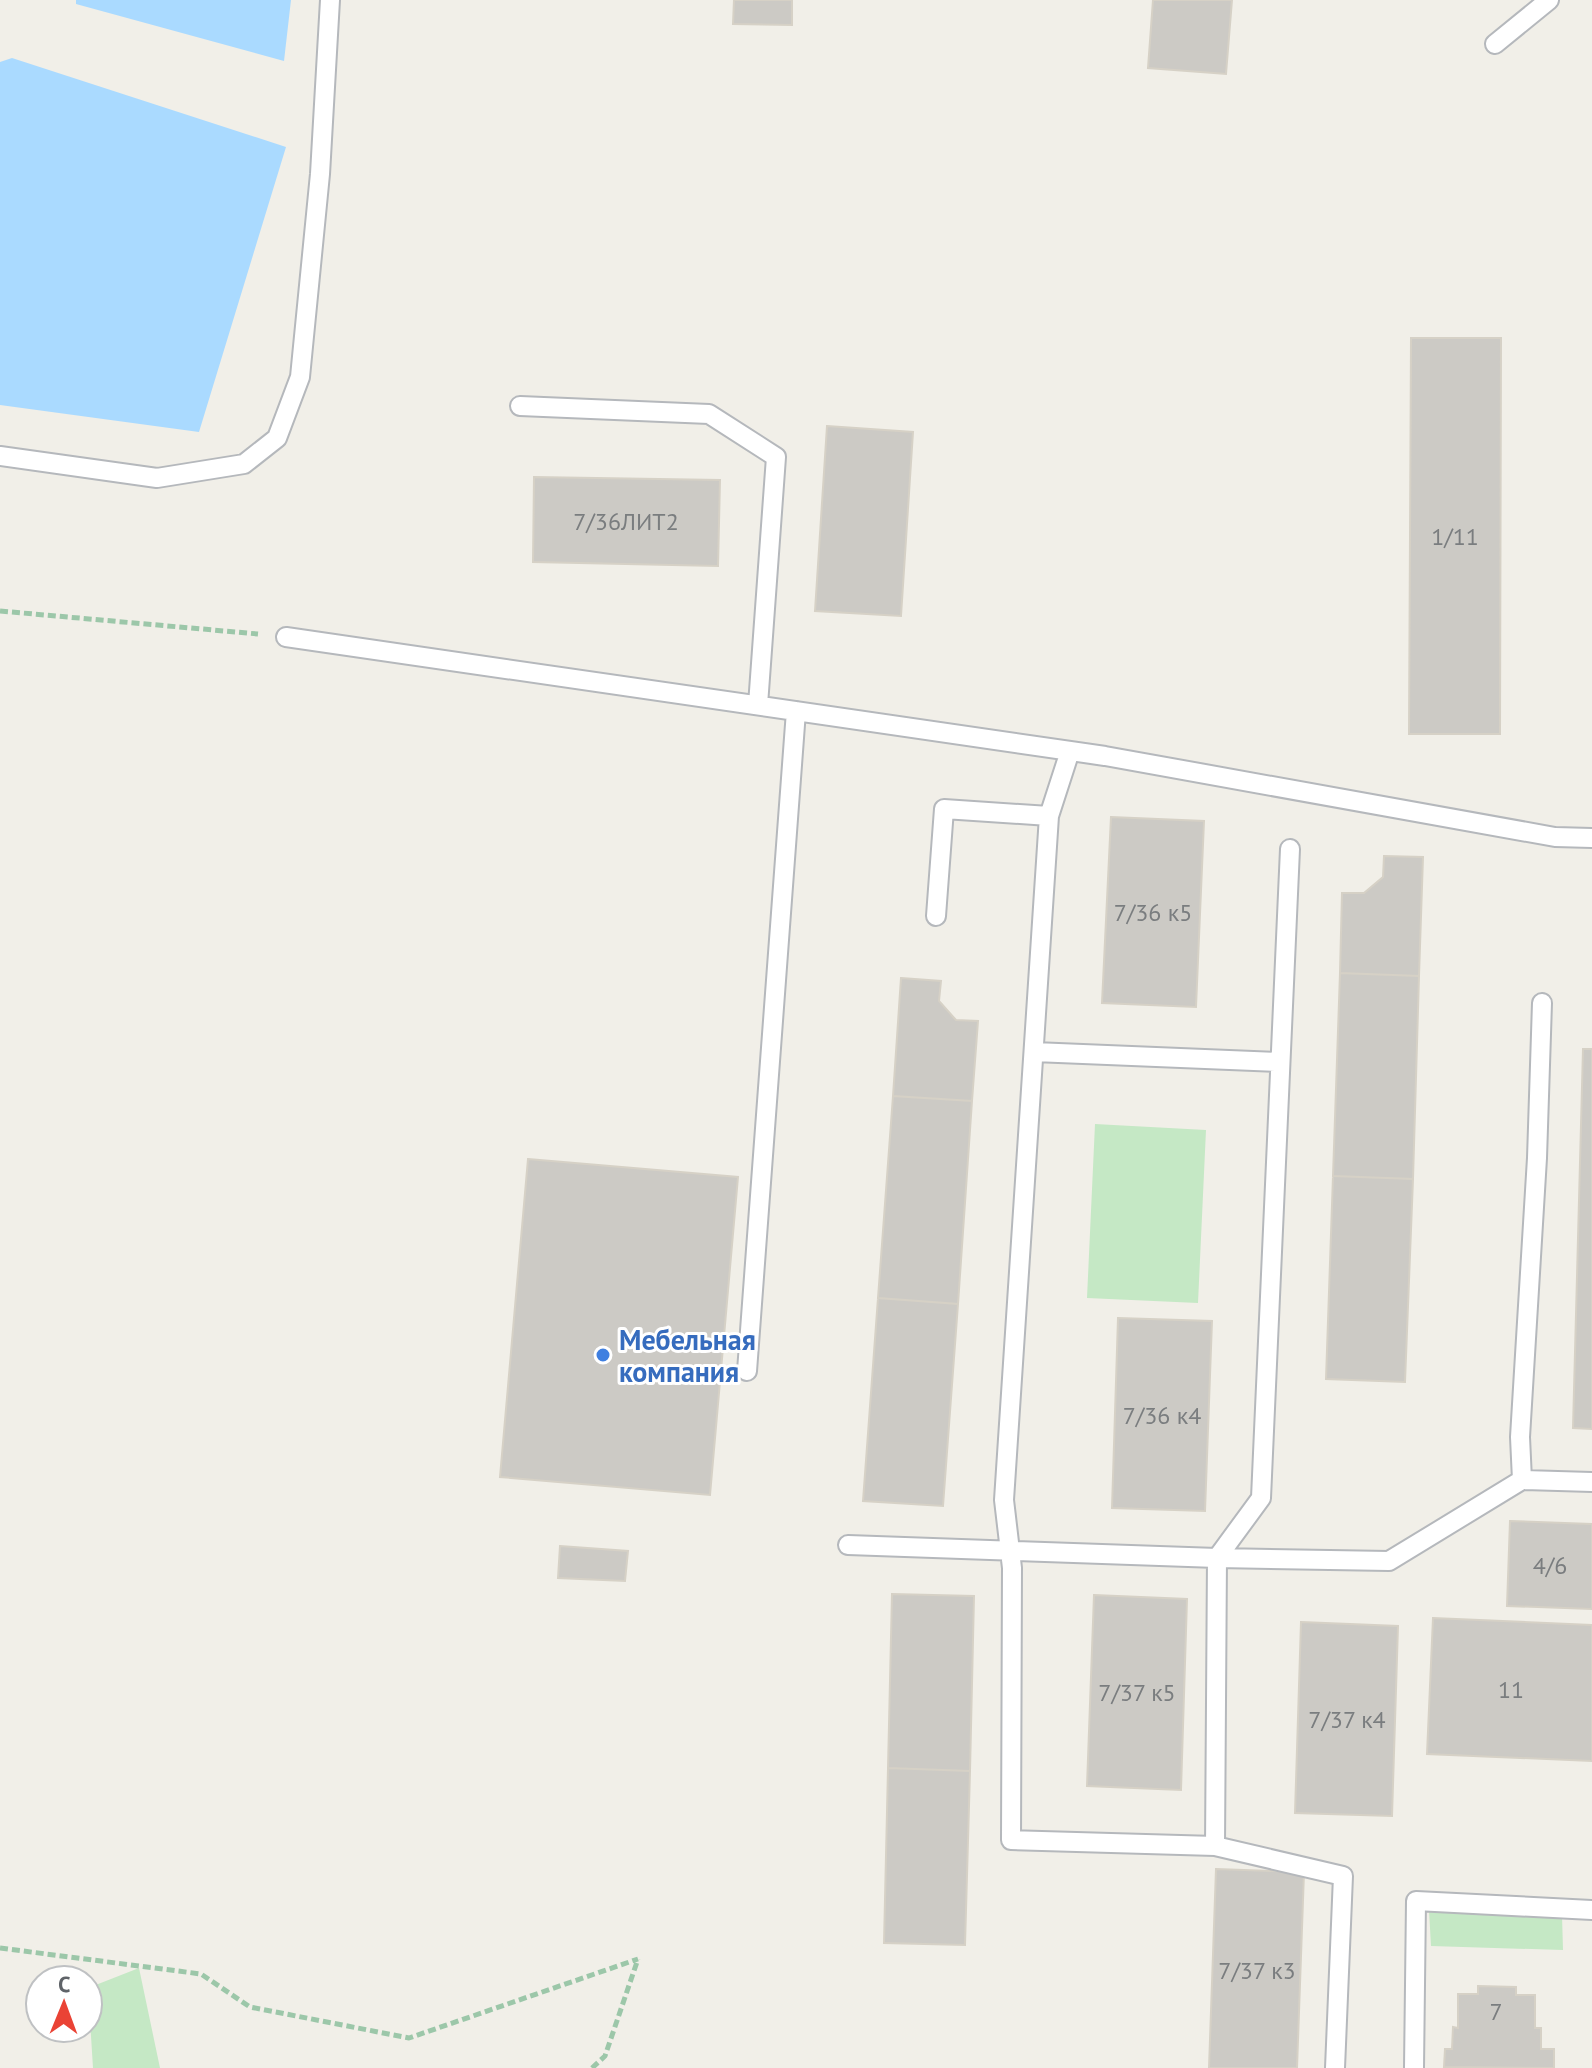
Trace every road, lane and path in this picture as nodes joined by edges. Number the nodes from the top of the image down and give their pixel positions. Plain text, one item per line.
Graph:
1 (330, 0) edge
2 (1549, 0) edge
3 (1495, 44) dead end
4 (520, 406) dead end
5 (0, 456) edge
6 (0, 611) edge
7 (286, 637) joint
8 (758, 705) junction
9 (796, 711) junction
10 (1070, 751) junction
11 (1049, 816) junction
12 (1592, 838) edge
13 (1290, 849) dead end
14 (936, 916) dead end
15 (1542, 1003) dead end
16 (1034, 1052) junction
17 (1280, 1062) junction
18 (747, 1371) dead end
19 (1522, 1480) junction
20 (1592, 1482) edge
21 (848, 1545) dead end
22 (1010, 1551) junction
23 (1217, 1558) junction
24 (1215, 1846) junction
25 (1592, 1910) edge
26 (0, 1948) edge
27 (592, 2068) edge
28 (1335, 2068) edge
29 (1414, 2068) edge

1 - 5 lane
2 - 3 lane
4 - 8 lane
6 - 7 path
7 - 8 lane
8 - 9 lane
9 - 10 lane
9 - 18 lane
10 - 11 lane
10 - 12 lane
11 - 14 lane
11 - 16 lane
13 - 17 lane
15 - 19 lane
16 - 17 lane
16 - 22 lane
17 - 23 lane
19 - 20 lane
19 - 23 lane
21 - 22 lane
22 - 23 lane
22 - 24 lane
23 - 24 lane
24 - 28 lane
25 - 29 lane
26 - 27 path

